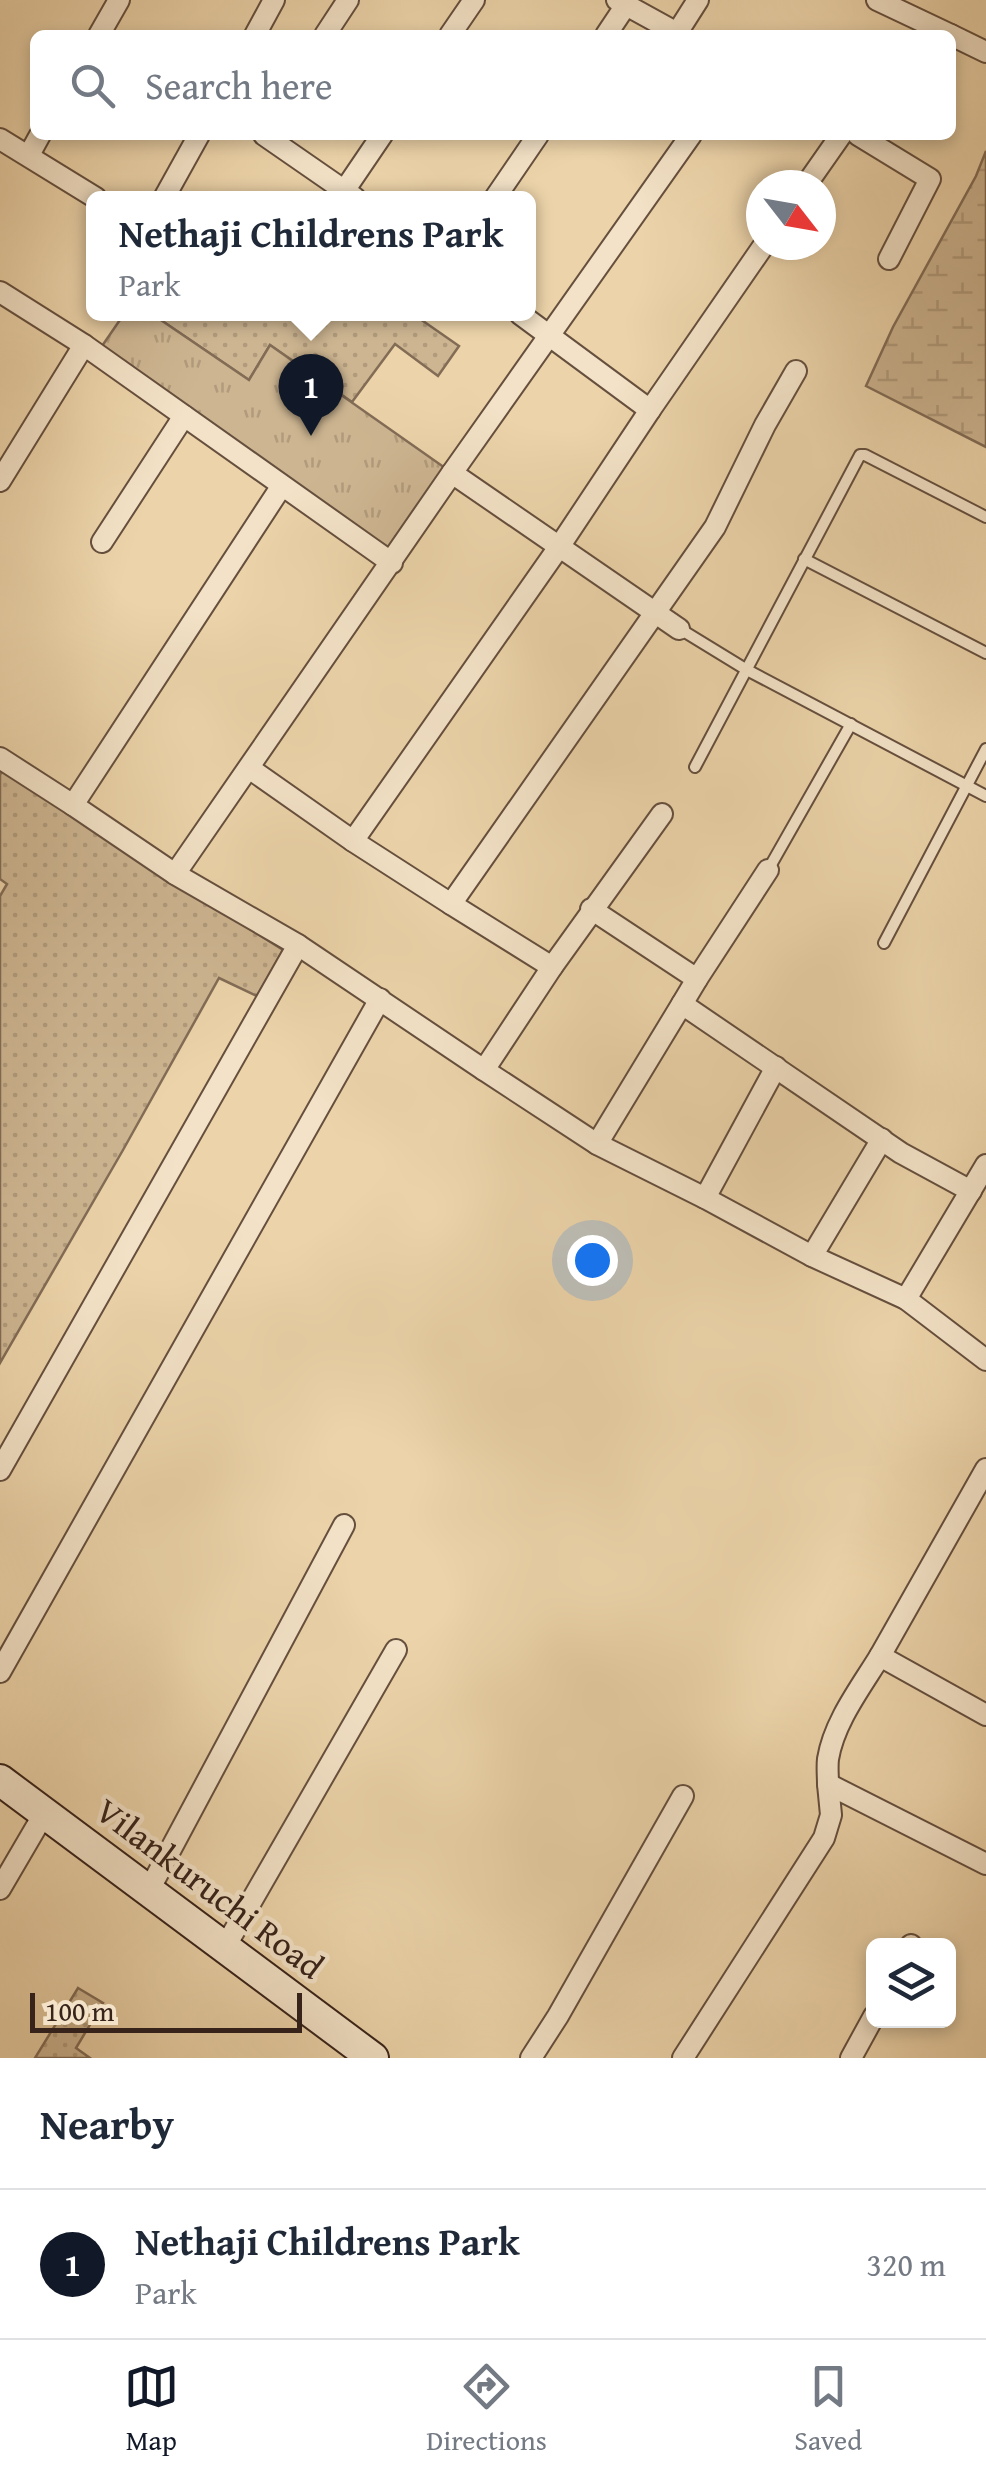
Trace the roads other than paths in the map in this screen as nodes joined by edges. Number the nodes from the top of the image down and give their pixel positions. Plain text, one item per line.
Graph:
1 (119, 0) edge
2 (274, 0) edge
3 (348, 0) edge
4 (474, 0) edge
5 (698, 0) edge
6 (877, 0) edge
7 (622, 2) edge
8 (102, 30) edge
9 (258, 30) edge
10 (328, 30) edge
11 (453, 30) edge
12 (608, 30) edge
13 (672, 30) edge
14 (681, 30) edge
15 (940, 30) edge
16 (956, 37) edge
17 (986, 52) edge
18 (0, 140) edge
19 (37, 140) edge
20 (196, 140) edge
21 (271, 140) edge
22 (379, 140) edge
23 (535, 140) edge
24 (688, 140) edge
25 (837, 140) edge
26 (866, 140) edge
27 (29, 155) junction
28 (816, 170) edge
29 (168, 191) edge
30 (344, 191) edge
31 (352, 191) edge
32 (501, 191) edge
33 (86, 192) edge
34 (888, 259) dead end
35 (754, 260) edge
36 (0, 292) edge
37 (531, 321) edge
38 (552, 335) junction
39 (84, 346) junction
40 (796, 371) dead end
41 (650, 410) junction
42 (184, 416) junction
43 (452, 473) junction
44 (0, 481) edge
45 (281, 486) junction
46 (986, 518) edge
47 (102, 542) dead end
48 (559, 547) junction
49 (804, 560) junction
50 (392, 563) junction
51 (654, 614) junction
52 (679, 629) joint
53 (986, 653) edge
54 (747, 670) junction
55 (851, 724) junction
56 (986, 748) edge
57 (0, 758) edge
58 (249, 768) junction
59 (695, 768) dead end
60 (967, 786) junction
61 (986, 796) edge
62 (73, 805) junction
63 (662, 814) dead end
64 (354, 841) junction
65 (768, 870) joint
66 (175, 874) junction
67 (451, 904) junction
68 (592, 909) junction
69 (884, 943) dead end
70 (298, 945) junction
71 (552, 967) junction
72 (697, 979) junction
73 (380, 1000) junction
74 (682, 1004) junction
75 (776, 1067) junction
76 (484, 1070) junction
77 (882, 1140) junction
78 (597, 1144) junction
79 (986, 1165) edge
80 (971, 1191) junction
81 (705, 1198) junction
82 (812, 1256) junction
83 (906, 1299) junction
84 (986, 1360) edge
85 (986, 1469) edge
86 (0, 1470) edge
87 (344, 1524) dead end
88 (396, 1650) dead end
89 (880, 1656) junction
90 (0, 1672) edge
91 (986, 1715) edge
92 (0, 1780) edge
93 (828, 1784) junction
94 (683, 1796) dead end
95 (45, 1812) junction
96 (986, 1864) edge
97 (0, 1888) edge
98 (149, 1890) junction
99 (225, 1947) junction
100 (868, 2028) edge
101 (373, 2058) edge
102 (531, 2058) edge
103 (684, 2058) edge
104 (852, 2058) edge

1 - 8 street
2 - 9 street
3 - 10 street
4 - 11 street
5 - 14 street
6 - 15 street
7 - 12 street
7 - 13 street
16 - 17 street
18 - 27 street
19 - 27 street
20 - 29 street
21 - 30 street
22 - 31 street
23 - 32 street
24 - 38 street
25 - 28 street
26 - 34 street
27 - 33 street
35 - 41 street
36 - 39 street
37 - 38 street
38 - 41 street
38 - 43 street
39 - 42 street
39 - 44 street
40 - 51 street
41 - 48 street
42 - 45 street
42 - 47 street
43 - 48 street
43 - 50 street
45 - 50 street
45 - 62 street
46 - 49 lane
48 - 51 street
48 - 64 street
49 - 53 lane
49 - 54 lane
50 - 58 street
51 - 52 street
51 - 67 street
52 - 54 lane
54 - 55 lane
54 - 59 lane
55 - 60 lane
55 - 65 lane
56 - 60 lane
57 - 62 street
58 - 64 street
58 - 66 street
60 - 61 lane
60 - 69 lane
62 - 66 street
63 - 68 street
64 - 67 street
65 - 72 street
66 - 70 street
67 - 71 street
68 - 71 street
68 - 72 street
70 - 73 street
70 - 86 street
71 - 76 street
72 - 74 street
73 - 76 street
73 - 90 street
74 - 75 street
74 - 78 street
75 - 77 street
75 - 81 street
76 - 78 street
77 - 80 street
77 - 82 street
78 - 81 street
79 - 80 street
80 - 83 street
81 - 82 street
82 - 83 street
83 - 84 street
85 - 89 street
87 - 98 street
88 - 99 street
89 - 91 street
89 - 93 street
92 - 95 main road, Vilankuruchi Road
93 - 96 street
93 - 103 street
94 - 102 street
95 - 97 street
95 - 98 main road, Vilankuruchi Road
98 - 99 main road, Vilankuruchi Road
99 - 101 main road, Vilankuruchi Road
100 - 104 street

